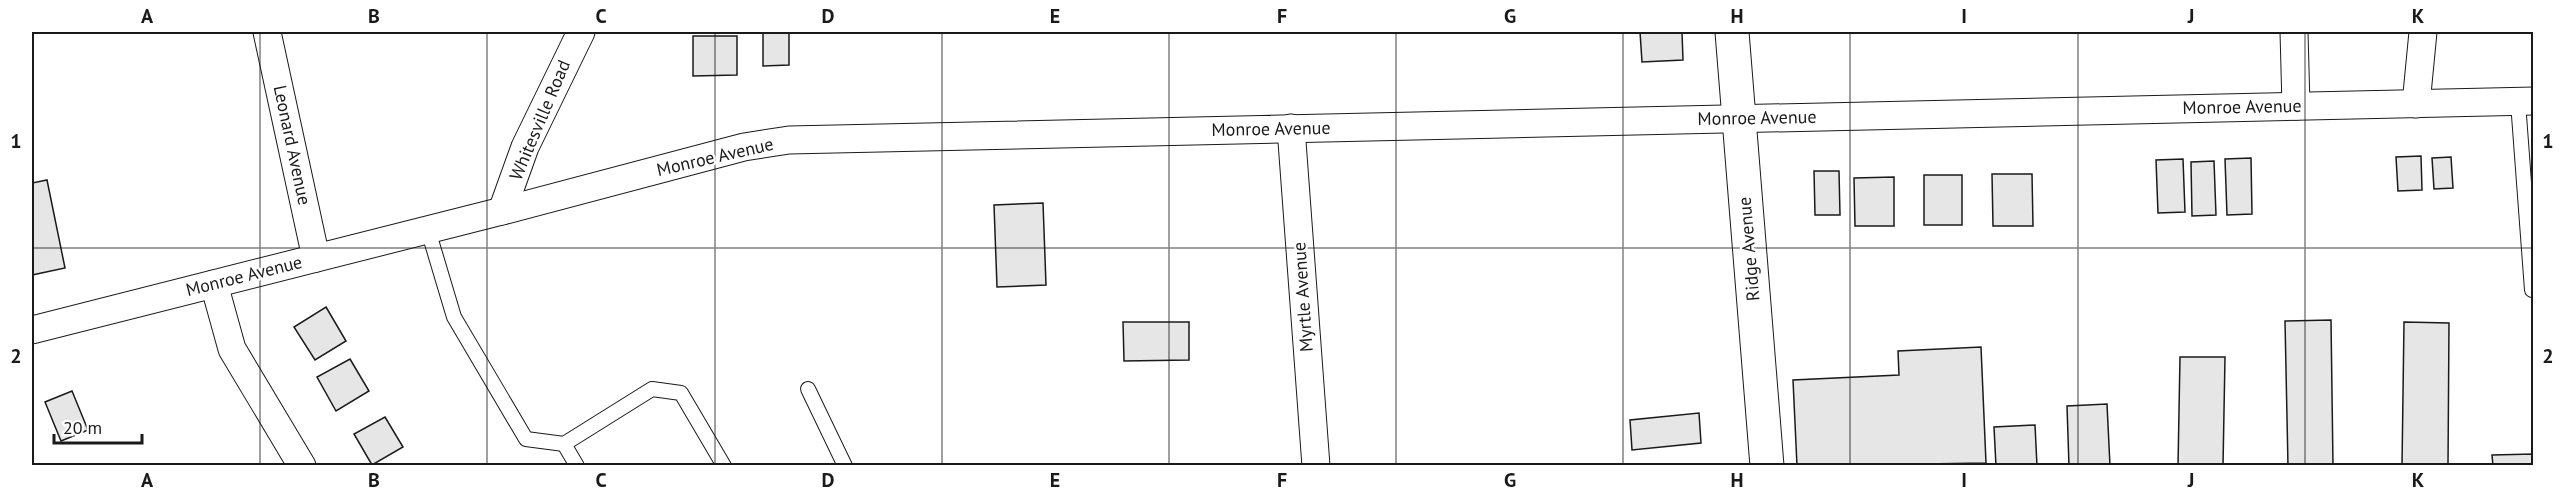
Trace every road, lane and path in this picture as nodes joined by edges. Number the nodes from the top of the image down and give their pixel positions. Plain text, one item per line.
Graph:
1 (267, 32) edge
2 (581, 32) edge
3 (1732, 32) edge
4 (2294, 32) edge
5 (2423, 32) edge
6 (2526, 102) edge
7 (2416, 104) junction
8 (2296, 106) junction
9 (1739, 118) junction
10 (1291, 128) junction
11 (502, 211) junction
12 (428, 230) junction
13 (316, 258) junction
14 (214, 284) junction
15 (2532, 290) dead end
16 (32, 330) edge
17 (808, 389) dead end
18 (564, 444) junction
19 (302, 465) edge
20 (577, 465) edge
21 (724, 465) edge
22 (845, 465) edge
23 (1316, 465) edge
24 (1767, 465) edge

1 - 13 street, Leonard Avenue
2 - 11 street, Whitesville Road
3 - 9 street, Ridge Avenue
4 - 8 street
5 - 7 street
6 - 7 street, Monroe Avenue
6 - 15 lane
7 - 8 street, Monroe Avenue
8 - 9 street, Monroe Avenue
9 - 10 street, Monroe Avenue
9 - 24 street, Ridge Avenue
10 - 11 street, Monroe Avenue
10 - 23 street, Myrtle Avenue
11 - 12 street, Monroe Avenue
12 - 13 street, Monroe Avenue
12 - 18 lane
13 - 14 street, Monroe Avenue
14 - 16 street, Monroe Avenue
14 - 19 street
17 - 22 lane
18 - 20 lane
18 - 21 lane

